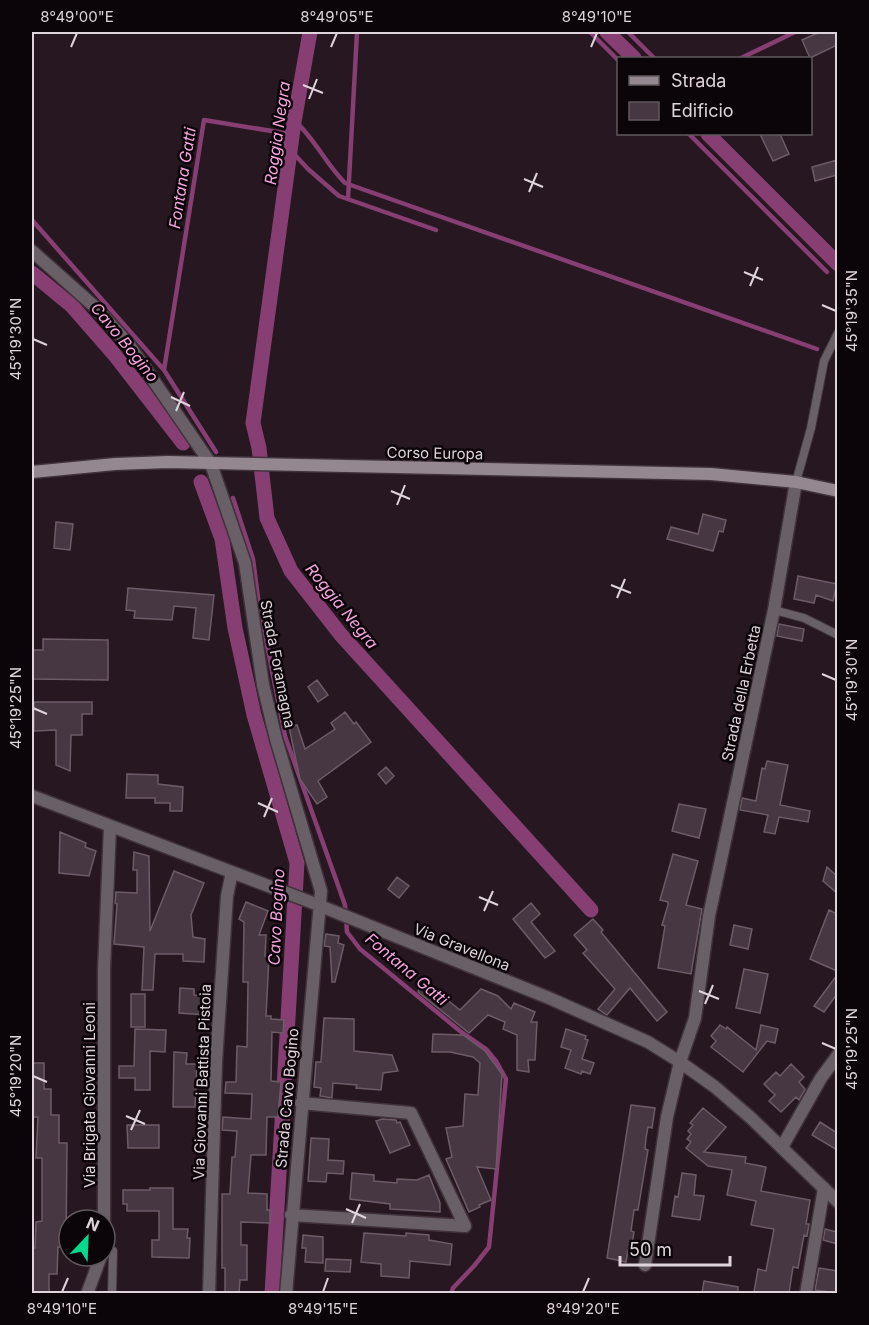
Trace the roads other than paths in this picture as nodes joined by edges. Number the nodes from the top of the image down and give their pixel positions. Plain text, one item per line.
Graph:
1 (32, 251) edge
2 (837, 333) edge
3 (211, 464) junction
4 (32, 472) edge
5 (796, 482) junction
6 (837, 491) edge
7 (774, 610) junction
8 (837, 634) edge
9 (32, 795) edge
10 (110, 827) junction
11 (232, 872) junction
12 (321, 906) junction
13 (837, 1055) edge
14 (680, 1062) junction
15 (301, 1103) junction
16 (782, 1147) junction
17 (824, 1188) junction
18 (837, 1202) edge
19 (104, 1208) edge
20 (291, 1215) junction
21 (645, 1265) dead end
22 (100, 1268) edge
23 (109, 1268) edge
24 (87, 1293) edge
25 (112, 1293) edge
26 (209, 1293) edge
27 (286, 1293) edge
28 (806, 1293) edge

1 - 3 street, Strada Foramagna
2 - 5 lane, Strada della Erbetta
3 - 4 main road, Corso Europa
3 - 5 main road, Corso Europa
3 - 12 street, Strada Foramagna
5 - 6 main road, Corso Europa
5 - 7 street, Strada della Erbetta
7 - 8 lane
7 - 14 street, Strada della Erbetta
9 - 10 street, Via Gravellona
10 - 11 street, Via Gravellona
10 - 19 street, Via Brigata Giovanni Leoni
11 - 12 street, Via Gravellona
11 - 26 street, Via Giovanni Battista Pistoia
12 - 14 street, Via Gravellona
12 - 15 street, Strada Cavo Bogino
13 - 16 street
14 - 16 street, Via Gravellona
14 - 21 street, Strada della Erbetta
15 - 20 street, Strada Cavo Bogino
15 - 20 street
16 - 17 street, Via Gravellona
17 - 18 street, Via Gravellona
17 - 28 street
20 - 27 street, Strada Cavo Bogino
22 - 24 street
23 - 25 lane

